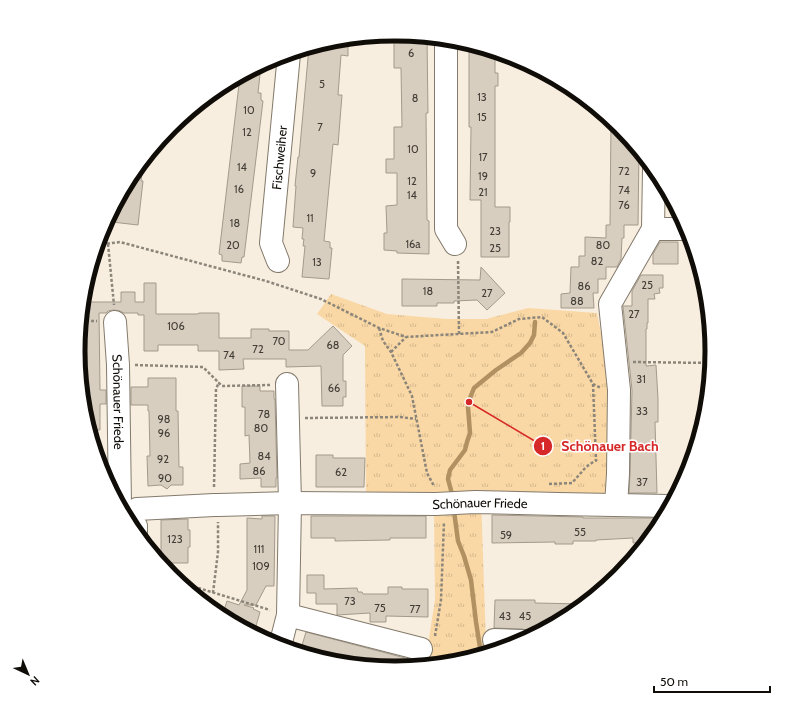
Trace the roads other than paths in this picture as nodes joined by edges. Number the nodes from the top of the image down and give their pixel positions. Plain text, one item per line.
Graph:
1 (446, 46) edge
2 (288, 60) edge
3 (654, 180) edge
4 (653, 229) junction
5 (680, 229) edge
6 (455, 244) road end
7 (278, 261) dead end
8 (115, 322) road end
9 (287, 384) road end
10 (290, 503) junction
11 (616, 505) junction
12 (663, 506) edge
13 (132, 514) edge
14 (134, 518) edge
15 (288, 615) junction
16 (282, 639) edge
17 (494, 640) dead end
18 (506, 640) edge
19 (428, 643) road end

1 - 6 street
2 - 7 street, Fischweiher
3 - 4 street
4 - 5 street
4 - 11 street
8 - 13 street, Schönauer Friede
9 - 10 street
10 - 11 street, Schönauer Friede
10 - 14 street, Schönauer Friede
10 - 15 street
11 - 12 street, Schönauer Friede
15 - 16 street
15 - 19 street
17 - 18 street

